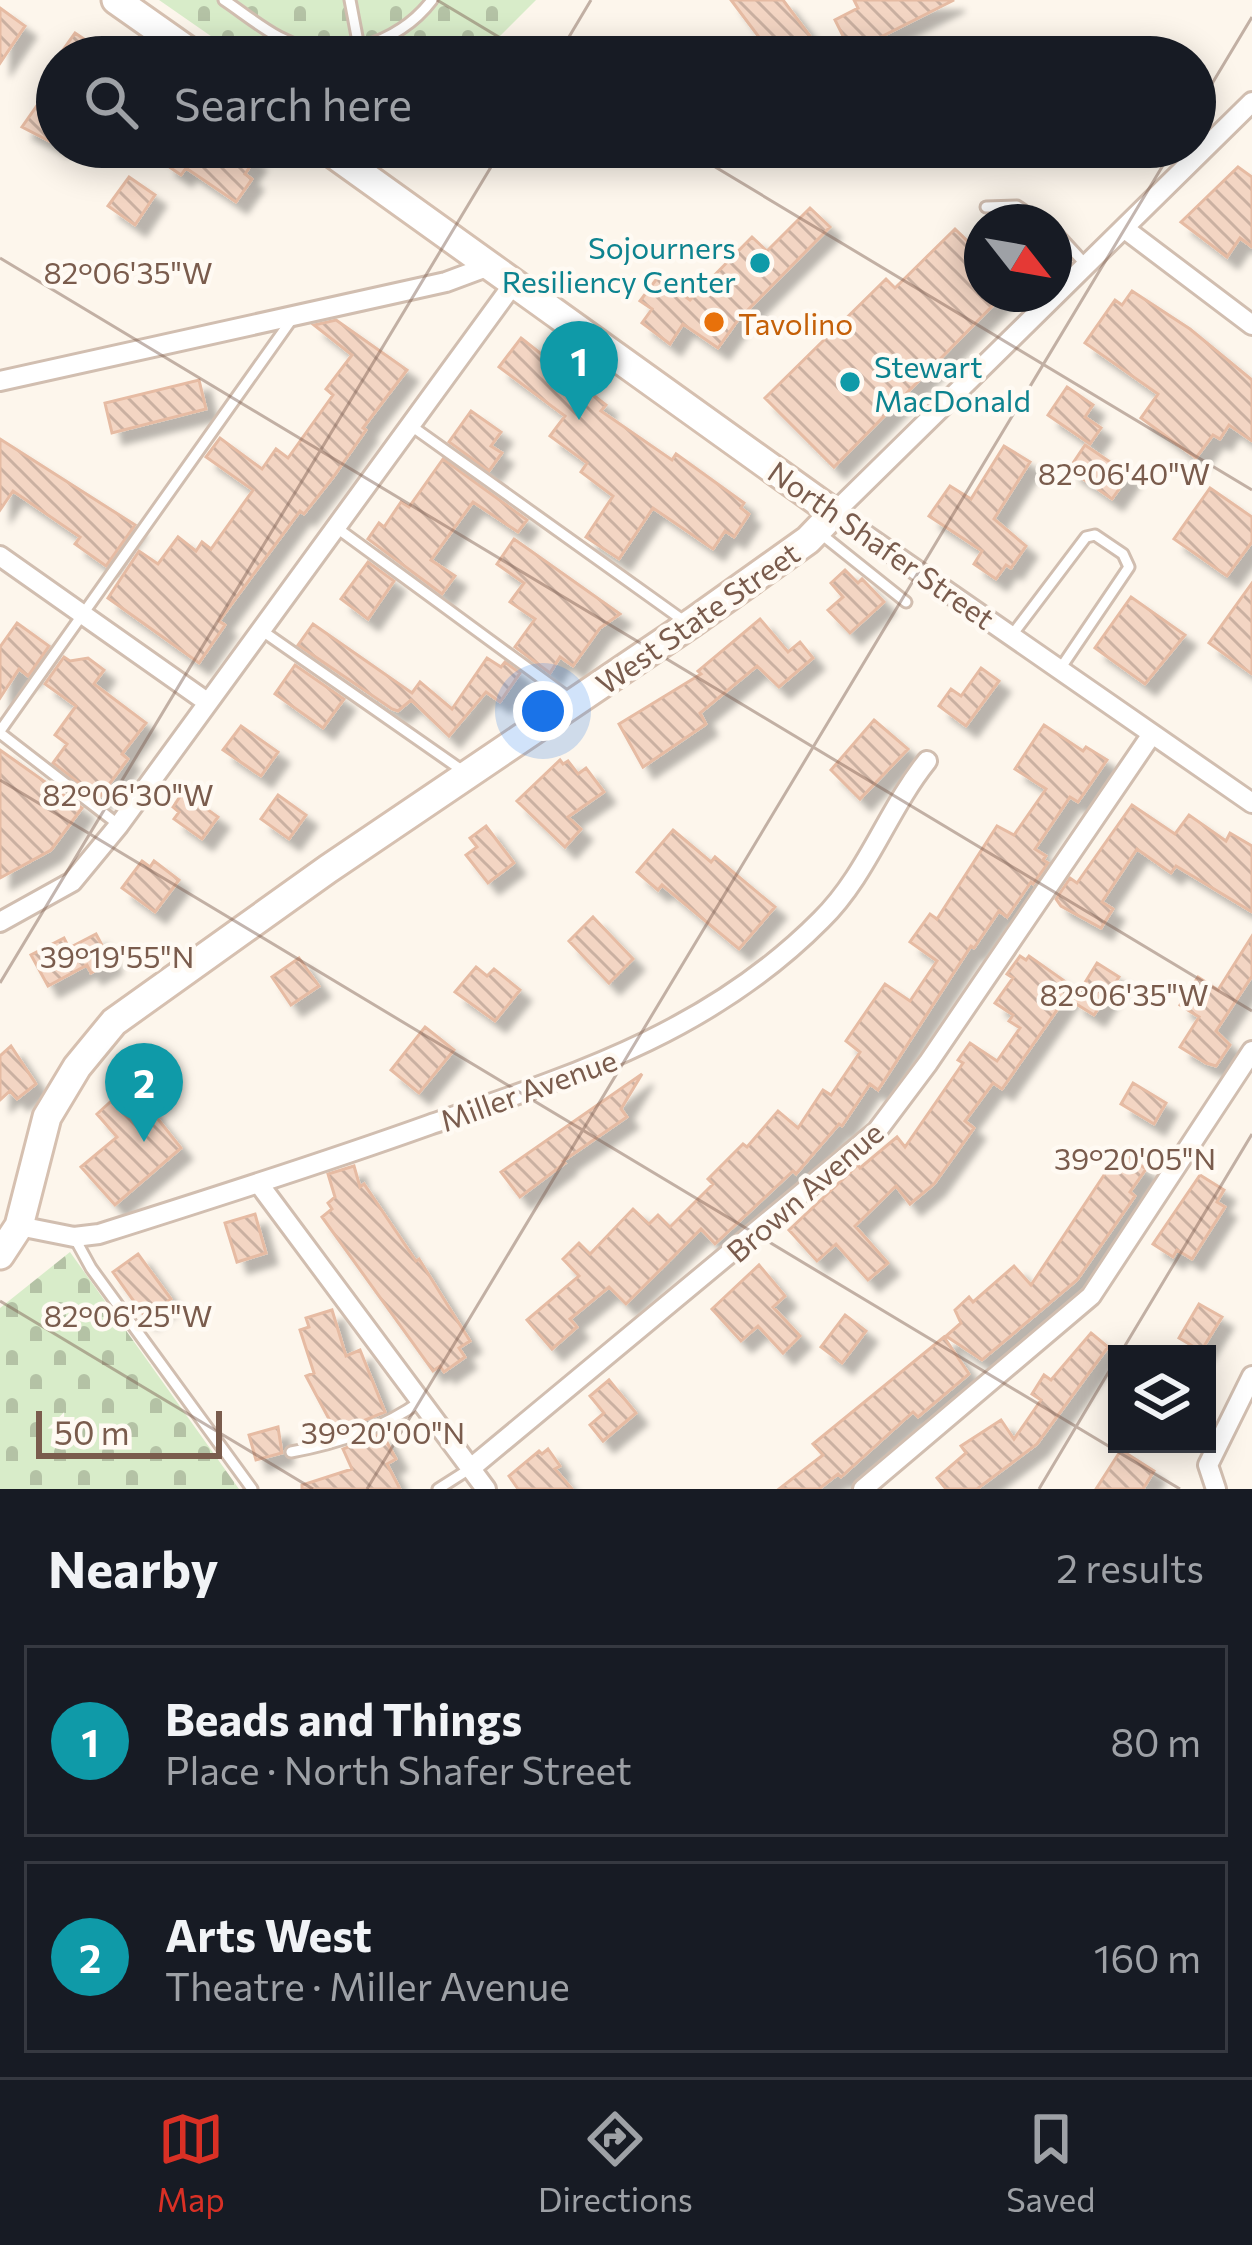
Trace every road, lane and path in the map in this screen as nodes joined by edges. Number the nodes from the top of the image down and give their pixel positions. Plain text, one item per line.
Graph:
1 (116, 0) edge
2 (224, 0) edge
3 (350, 0) edge
4 (432, 0) edge
5 (167, 36) edge
6 (282, 36) edge
7 (357, 36) edge
8 (391, 36) edge
9 (1252, 102) edge
10 (1216, 138) edge
11 (353, 168) edge
12 (1187, 168) edge
13 (1125, 230) junction
14 (1072, 250) edge
15 (489, 266) junction
16 (1087, 266) junction
17 (514, 283) junction
18 (294, 316) junction
19 (1252, 325) edge
20 (0, 381) edge
21 (410, 425) junction
22 (826, 522) junction
23 (336, 527) junction
24 (0, 556) edge
25 (906, 602) dead end
26 (83, 615) junction
27 (688, 625) junction
28 (260, 630) junction
29 (1012, 635) junction
30 (1060, 669) junction
31 (207, 703) junction
32 (574, 703) junction
33 (0, 732) edge
34 (1152, 734) junction
35 (927, 761) dead end
36 (469, 774) junction
37 (1252, 802) edge
38 (119, 825) junction
39 (1, 921) edge
40 (1252, 1051) edge
41 (259, 1184) junction
42 (19, 1226) junction
43 (74, 1237) junction
44 (0, 1255) edge
45 (1252, 1376) edge
46 (421, 1401) junction
47 (291, 1453) dead end
48 (471, 1468) junction
49 (252, 1489) edge
50 (438, 1489) edge
51 (486, 1489) edge
52 (863, 1489) edge
53 (1216, 1489) edge

1 - 5 street
2 - 6 lane
3 - 7 lane
4 - 8 lane
9 - 10 street, West State Street
11 - 15 street, North Shafer Street
12 - 13 street, West State Street
13 - 16 street, West State Street
13 - 19 street
14 - 16 lane
15 - 17 street, North Shafer Street
15 - 18 street
16 - 22 street, West State Street
17 - 21 street
17 - 22 street, North Shafer Street
18 - 20 street
18 - 26 lane
21 - 23 street
21 - 27 lane
22 - 25 lane
22 - 27 street, West State Street
22 - 29 street, North Shafer Street
23 - 28 street
23 - 32 lane
24 - 26 street
26 - 31 street
26 - 33 lane
27 - 32 street, West State Street
28 - 31 street
28 - 36 lane
29 - 30 street, North Shafer Street
29 - 30 lane
30 - 34 street, North Shafer Street
31 - 38 street
32 - 36 street, West State Street
33 - 38 lane
34 - 37 street, North Shafer Street
34 - 48 street, Brown Avenue
35 - 41 street, Miller Avenue
36 - 42 street, West State Street
38 - 39 street
40 - 52 street
41 - 43 street, Miller Avenue
41 - 46 street
42 - 43 street, Miller Avenue
42 - 44 street, West State Street
43 - 49 lane
45 - 53 street
46 - 47 lane
46 - 48 street
48 - 50 lane
48 - 51 street

